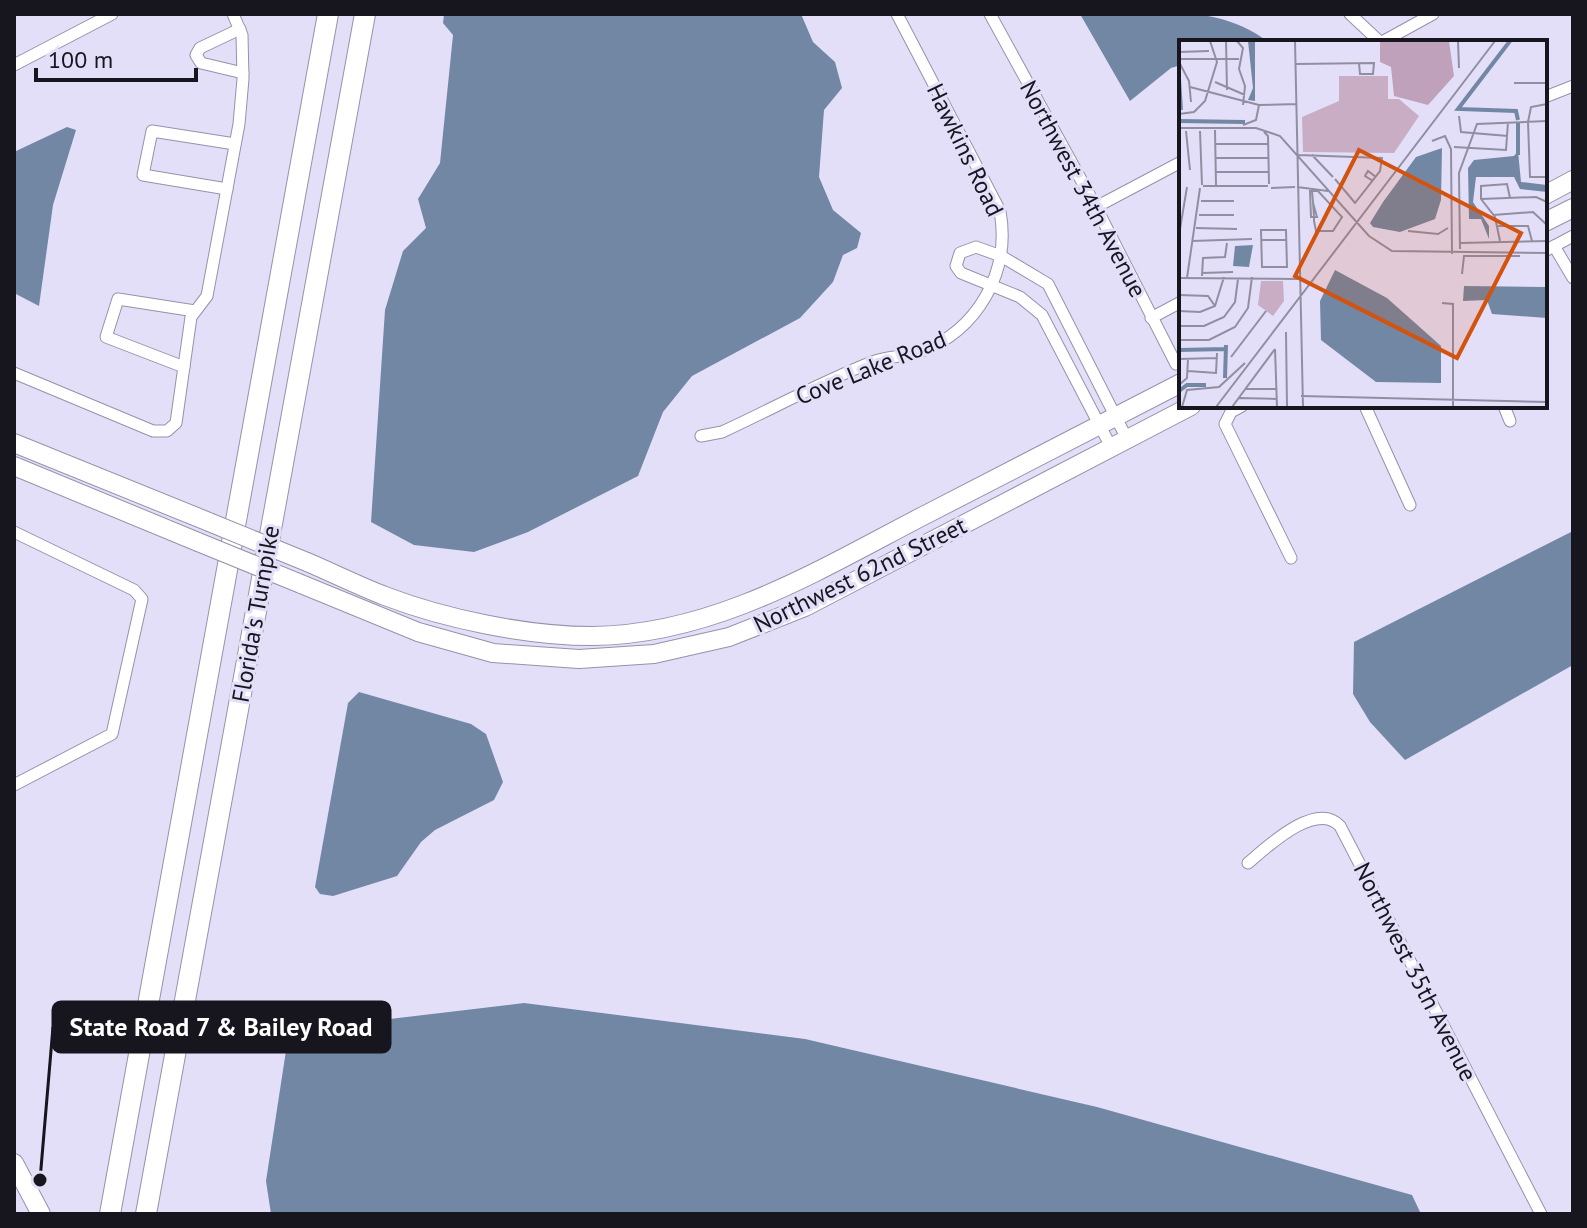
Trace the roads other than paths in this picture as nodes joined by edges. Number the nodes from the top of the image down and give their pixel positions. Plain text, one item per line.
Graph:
1 (112, 14) edge
2 (233, 14) edge
3 (328, 14) edge
4 (365, 14) edge
5 (897, 14) edge
6 (990, 14) edge
7 (1350, 14) edge
8 (1433, 14) edge
9 (240, 29) junction
10 (1379, 40) edge
11 (1385, 40) edge
12 (14, 65) edge
13 (243, 73) junction
14 (1573, 86) edge
15 (1547, 96) edge
16 (235, 144) junction
17 (1179, 163) edge
18 (1573, 180) edge
19 (227, 189) junction
20 (1547, 194) edge
21 (1096, 207) junction
22 (1573, 208) edge
23 (1547, 221) edge
24 (1573, 236) edge
25 (1549, 248) edge
26 (1001, 256) junction
27 (1573, 278) edge
28 (993, 284) junction
29 (1179, 303) edge
30 (195, 311) junction
31 (1151, 318) junction
32 (1176, 364) dead end
33 (184, 367) junction
34 (14, 373) edge
35 (1179, 384) edge
36 (1187, 408) edge
37 (1238, 408) edge
38 (1366, 408) edge
39 (1505, 408) edge
40 (1107, 421) junction
41 (1510, 421) dead end
42 (701, 436) dead end
43 (14, 443) edge
44 (1119, 443) junction
45 (14, 466) edge
46 (1410, 505) dead end
47 (14, 532) edge
48 (1291, 558) dead end
49 (14, 785) edge
50 (1248, 863) dead end
51 (14, 1163) edge
52 (41, 1214) edge
53 (110, 1214) edge
54 (146, 1214) edge
55 (1541, 1214) edge

1 - 12 street
2 - 9 street
3 - 53 highway, Florida's Turnpike
4 - 54 highway, Florida's Turnpike
5 - 26 street, Hawkins Road
6 - 21 street, Northwest 34th Avenue
7 - 10 street
8 - 11 street
9 - 13 street
9 - 13 street
13 - 16 street
14 - 15 street
16 - 19 street
16 - 19 street
17 - 21 street
18 - 20 main road
19 - 30 street
21 - 31 street, Northwest 34th Avenue
22 - 23 main road
24 - 25 street
25 - 27 street
26 - 28 street, Cove Lake Road
26 - 28 street
26 - 40 street
28 - 40 street
28 - 42 street, Cove Lake Road
29 - 31 street
30 - 33 street
30 - 33 street
31 - 32 street, Northwest 34th Avenue
33 - 34 street
35 - 40 main road, Northwest 62nd Street
36 - 44 main road, Northwest 62nd Street
37 - 48 street
38 - 46 street
39 - 41 street
40 - 43 main road, Northwest 62nd Street, bridge
40 - 44 street
40 - 44 street
44 - 45 main road, Northwest 62nd Street, bridge
47 - 49 street
50 - 55 street, Northwest 35th Avenue
51 - 52 main road

